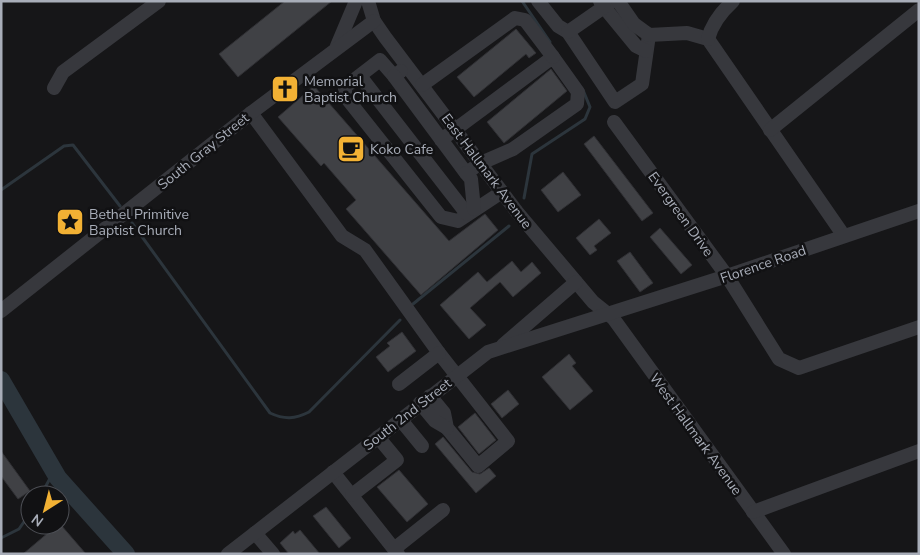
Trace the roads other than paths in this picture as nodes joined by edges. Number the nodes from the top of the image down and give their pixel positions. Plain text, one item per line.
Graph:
1 (159, 1) edge
2 (356, 1) edge
3 (368, 1) edge
4 (538, 1) edge
5 (733, 1) edge
6 (612, 2) edge
7 (919, 10) edge
8 (374, 20) junction
9 (568, 32) junction
10 (649, 35) junction
11 (708, 39) junction
12 (336, 50) junction
13 (646, 51) junction
14 (553, 56) junction
15 (407, 66) junction
16 (360, 76) junction
17 (394, 76) junction
18 (422, 85) junction
19 (54, 88) dead end
20 (250, 113) junction
21 (614, 122) dead end
22 (456, 129) junction
23 (770, 130) junction
24 (441, 140) junction
25 (481, 163) junction
26 (466, 173) junction
27 (502, 192) junction
28 (919, 211) edge
29 (470, 212) junction
30 (844, 236) junction
31 (727, 276) junction
32 (576, 282) junction
33 (2, 310) edge
34 (608, 315) junction
35 (919, 327) edge
36 (499, 349) junction
37 (439, 353) junction
38 (456, 375) junction
39 (399, 384) dead end
40 (425, 399) junction
41 (400, 419) junction
42 (378, 437) junction
43 (422, 446) dead end
44 (919, 451) edge
45 (333, 472) junction
46 (352, 495) junction
47 (443, 510) dead end
48 (753, 512) junction
49 (255, 533) junction
50 (396, 551) edge
51 (228, 554) edge
52 (273, 554) edge
53 (784, 554) edge

1 - 19 street
2 - 12 street
3 - 8 street, East Hallmark Avenue
4 - 9 street
5 - 11 street
6 - 9 street
6 - 10 street
6 - 13 street
7 - 23 street
8 - 12 street, South Gray Street
8 - 15 street, East Hallmark Avenue
9 - 13 street
10 - 11 street
10 - 13 street
11 - 23 street
12 - 20 street, South Gray Street
14 - 18 street
14 - 22 street
14 - 25 street
15 - 17 street
15 - 18 street, East Hallmark Avenue
16 - 17 street
16 - 29 street
16 - 29 street
17 - 24 street
18 - 22 street, East Hallmark Avenue
20 - 33 street, South Gray Street
20 - 37 street
21 - 31 street, Evergreen Drive
22 - 24 street
22 - 25 street, East Hallmark Avenue
23 - 30 street
24 - 26 street
25 - 26 street
25 - 27 street, East Hallmark Avenue
26 - 29 street
27 - 29 street
27 - 32 street, East Hallmark Avenue
28 - 30 street, Florence Road
30 - 31 street, Florence Road
31 - 34 street, Florence Road
31 - 35 street, Evergreen Drive
32 - 34 street, East Hallmark Avenue
32 - 36 street
34 - 36 street, South 2nd Street
34 - 48 street, West Hallmark Avenue
36 - 38 street, South 2nd Street
37 - 38 street
37 - 39 street
38 - 40 street, South 2nd Street
38 - 40 street
40 - 41 street, South 2nd Street
41 - 42 street, South 2nd Street
41 - 43 street
42 - 45 street, South 2nd Street
42 - 46 street
44 - 48 street
45 - 46 street
45 - 49 street, South 2nd Street
46 - 50 street
47 - 50 street
48 - 53 street, West Hallmark Avenue
49 - 51 street, South 2nd Street
49 - 52 street

